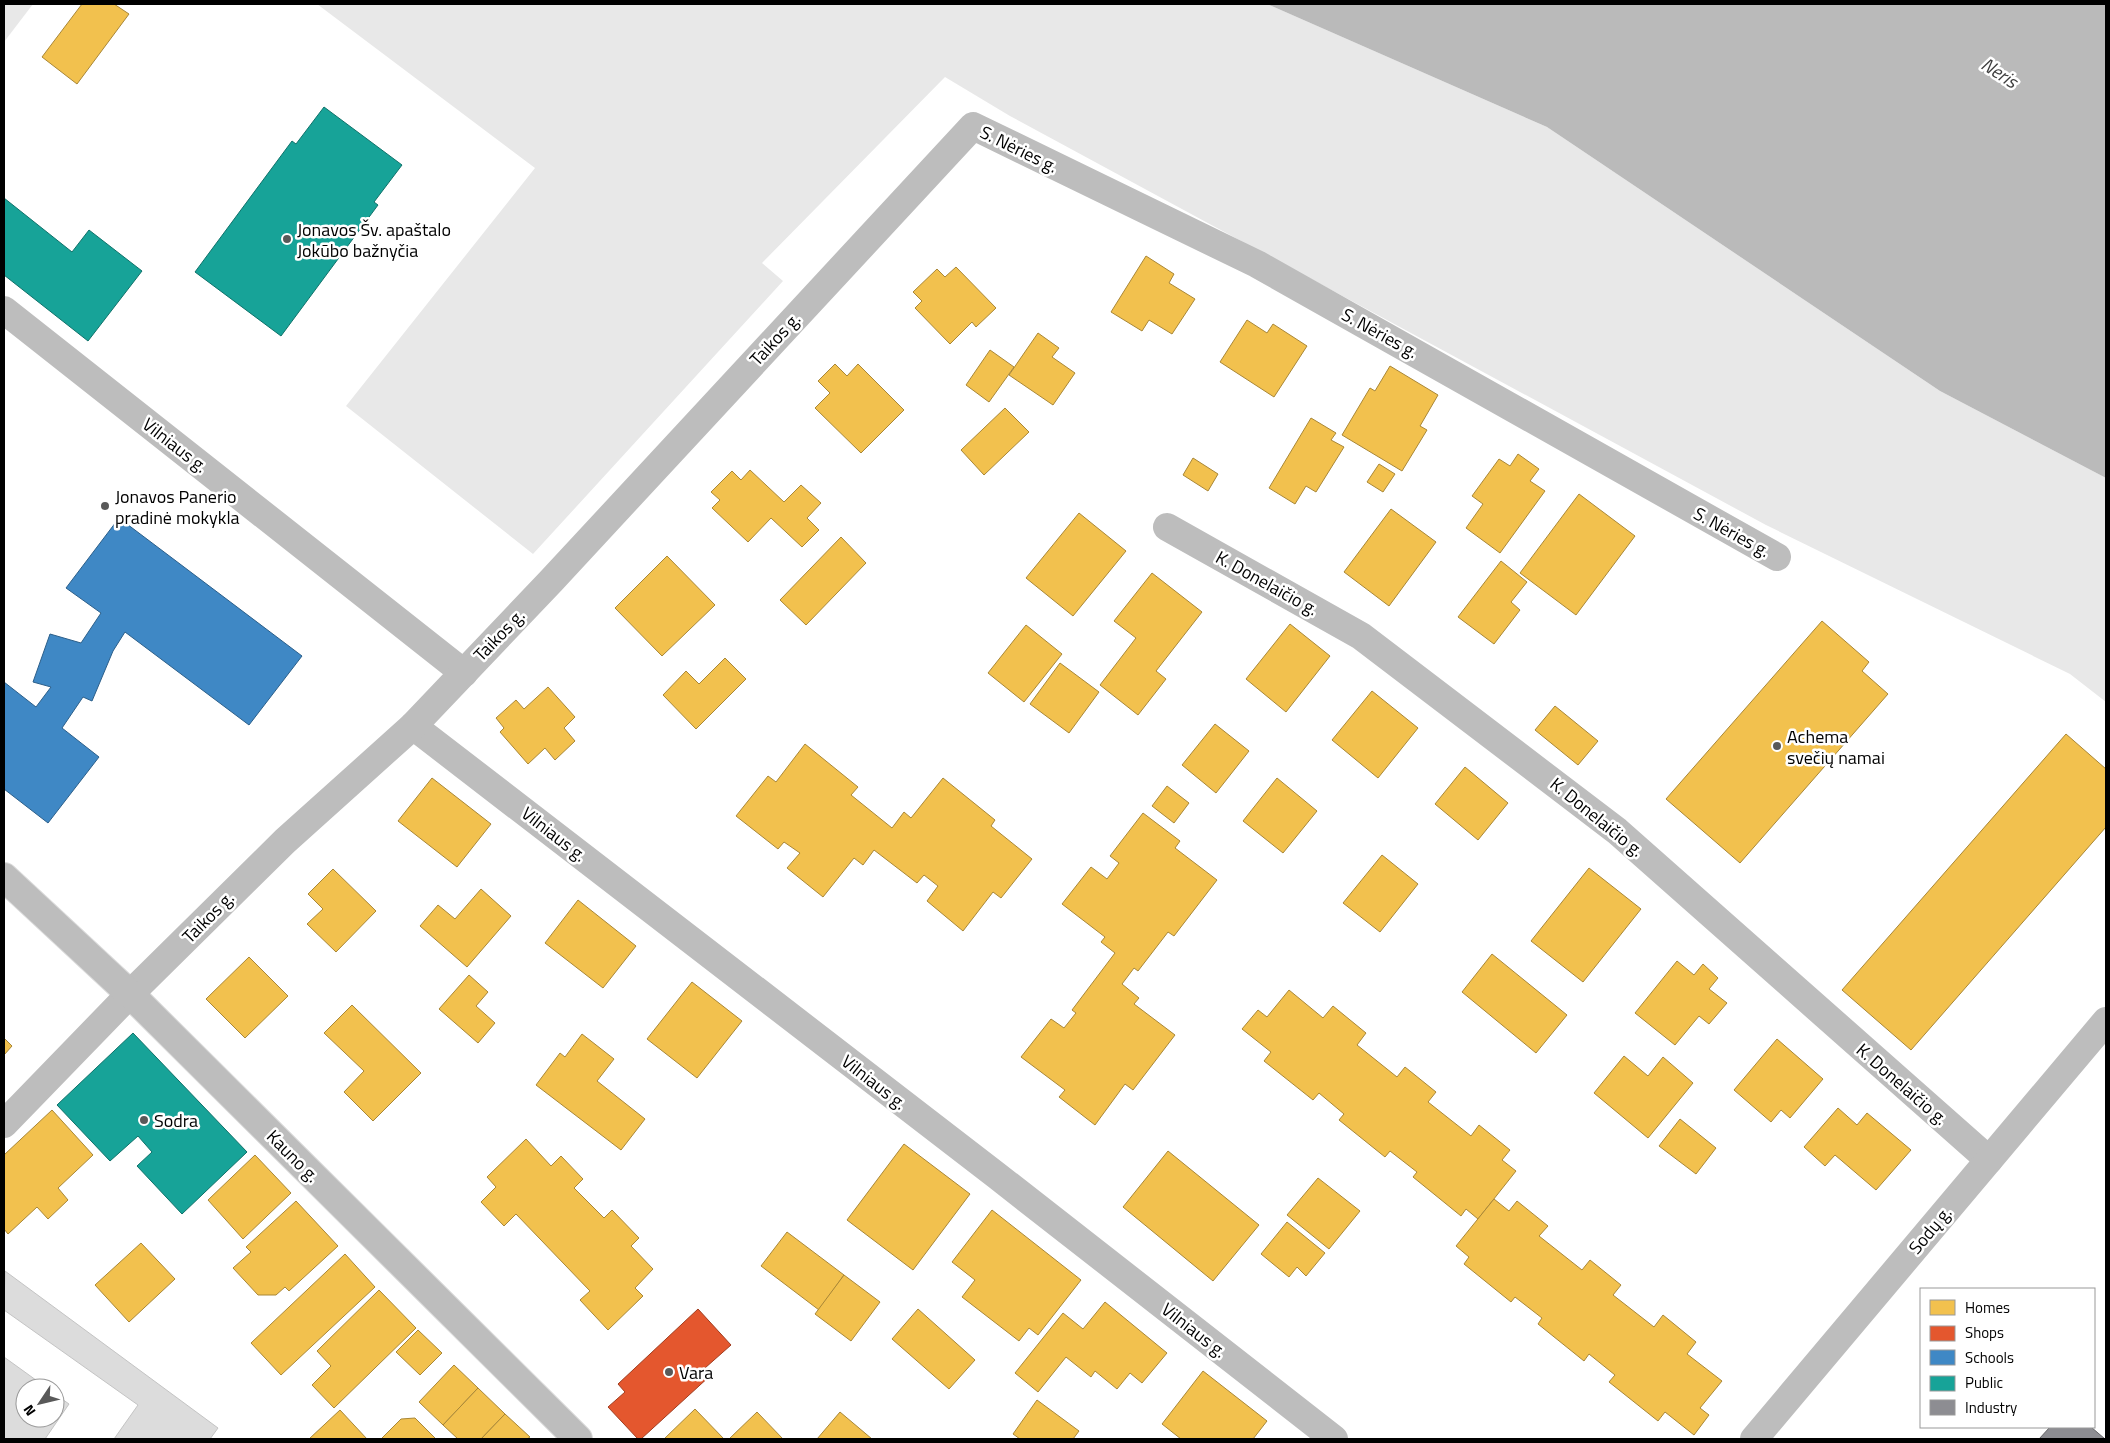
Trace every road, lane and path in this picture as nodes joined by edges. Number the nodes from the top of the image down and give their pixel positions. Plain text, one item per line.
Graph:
1 (973, 126) joint
2 (4, 310) edge
3 (1167, 527) dead end
4 (1777, 557) dead end
5 (464, 672) junction
6 (413, 726) junction
7 (4, 877) edge
8 (130, 994) junction
9 (2106, 1021) edge
10 (4, 1124) edge
11 (1989, 1160) junction
12 (578, 1439) edge
13 (1334, 1439) edge
14 (1754, 1439) edge

1 - 4 street, S. Nėries g.
1 - 5 street, Taikos g.
2 - 5 street, Vilniaus g.
3 - 11 street, K. Donelaičio g.
5 - 6 street, Taikos g.
6 - 8 street, Taikos g.
6 - 13 street, Vilniaus g.
7 - 8 street, Kauno g.
8 - 10 street, Taikos g.
8 - 12 street, Kauno g.
9 - 11 street, Sodų g.
11 - 14 street, Sodų g.

